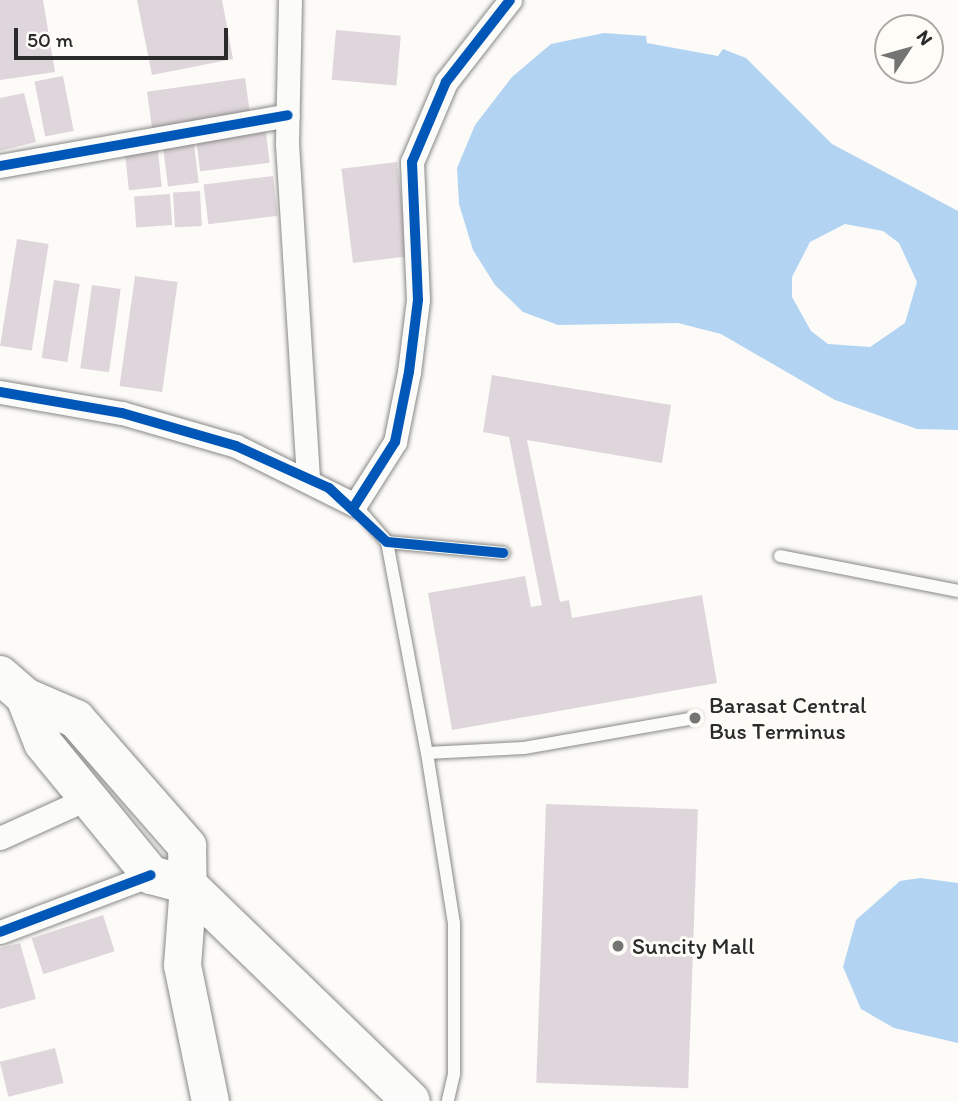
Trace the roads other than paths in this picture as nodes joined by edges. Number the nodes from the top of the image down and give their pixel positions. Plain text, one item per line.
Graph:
1 (290, 0) edge
2 (510, 0) edge
3 (288, 115) junction
4 (0, 166) edge
5 (0, 392) edge
6 (308, 477) junction
7 (355, 505) junction
8 (387, 542) junction
9 (503, 553) dead end
10 (780, 556) dead end
11 (958, 591) edge
12 (12, 686) edge
13 (695, 718) dead end
14 (427, 753) junction
15 (86, 799) junction
16 (0, 838) edge
17 (151, 874) junction
18 (188, 885) junction
19 (0, 932) edge
20 (210, 1101) edge
21 (411, 1101) edge
22 (448, 1101) edge

1 - 3 street
2 - 7 street
3 - 4 street
3 - 6 street
5 - 6 street
6 - 7 street
7 - 8 lane
8 - 9 lane
8 - 14 lane
10 - 11 lane
12 - 15 highway
12 - 18 highway
13 - 14 lane
14 - 22 lane
15 - 16 street
15 - 17 highway
17 - 18 highway
17 - 19 street
18 - 20 main road
18 - 21 highway

